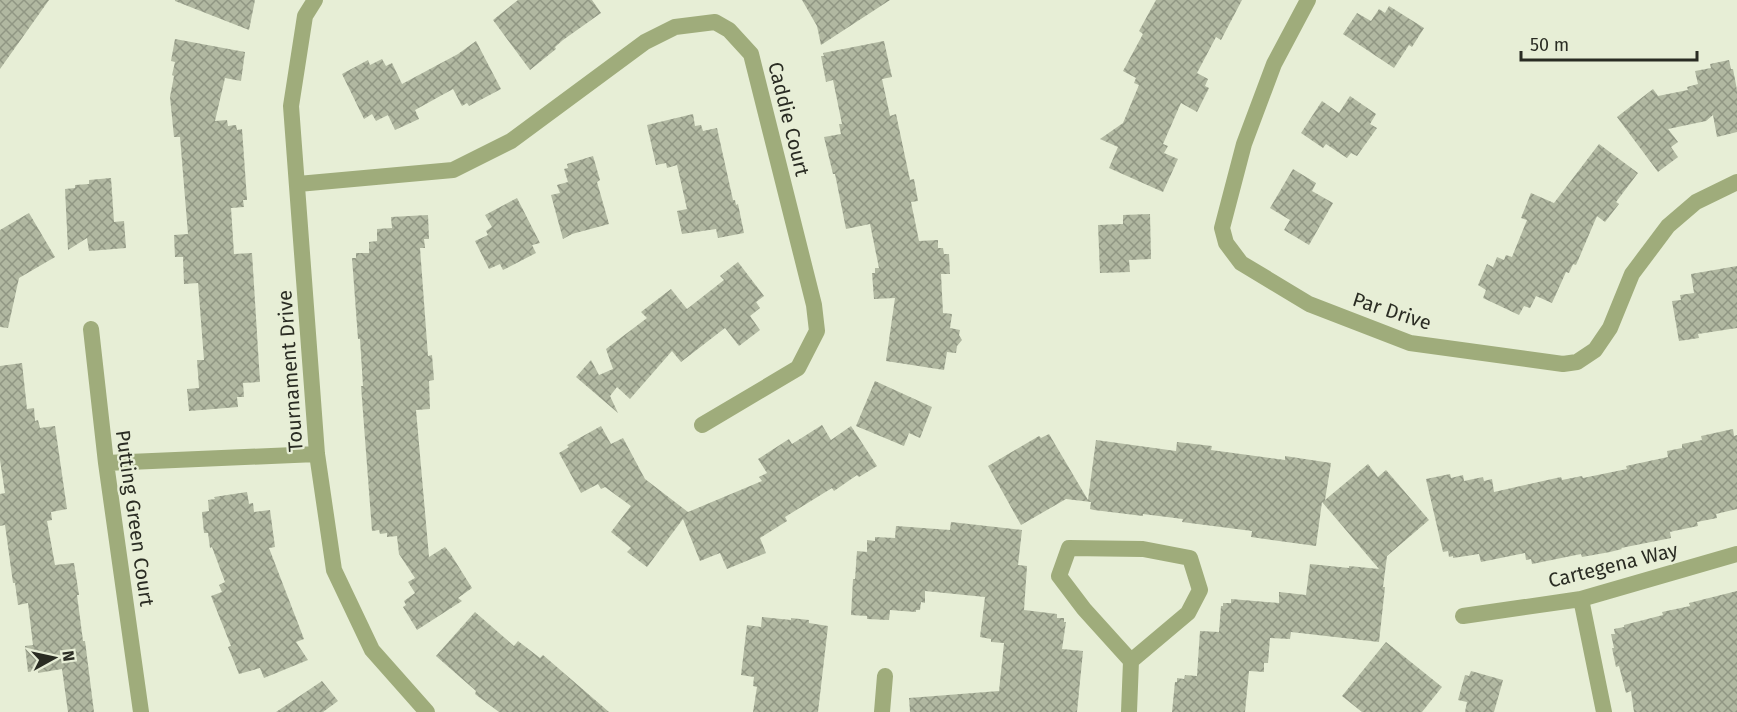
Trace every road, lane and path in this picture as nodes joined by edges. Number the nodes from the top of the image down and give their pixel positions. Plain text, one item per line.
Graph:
1 (315, 0) edge
2 (1308, 0) edge
3 (1737, 182) edge
4 (297, 184) junction
5 (91, 329) dead end
6 (702, 425) dead end
7 (317, 454) junction
8 (106, 463) junction
9 (1737, 554) edge
10 (1581, 599) junction
11 (1463, 616) dead end
12 (1131, 661) junction
13 (885, 676) dead end
14 (141, 712) edge
15 (427, 712) edge
16 (882, 712) edge
17 (1129, 712) edge
18 (1604, 712) edge

1 - 4 street, Tournament Drive
2 - 3 street, Par Drive
4 - 6 street, Caddie Court
4 - 7 street, Tournament Drive
5 - 8 street, Putting Green Court
7 - 8 street
7 - 15 street, Tournament Drive
8 - 14 street, Putting Green Court
9 - 10 street, Cartegena Way
10 - 11 street, Cartegena Way
10 - 18 street
12 - 12 street
12 - 17 street
13 - 16 street

